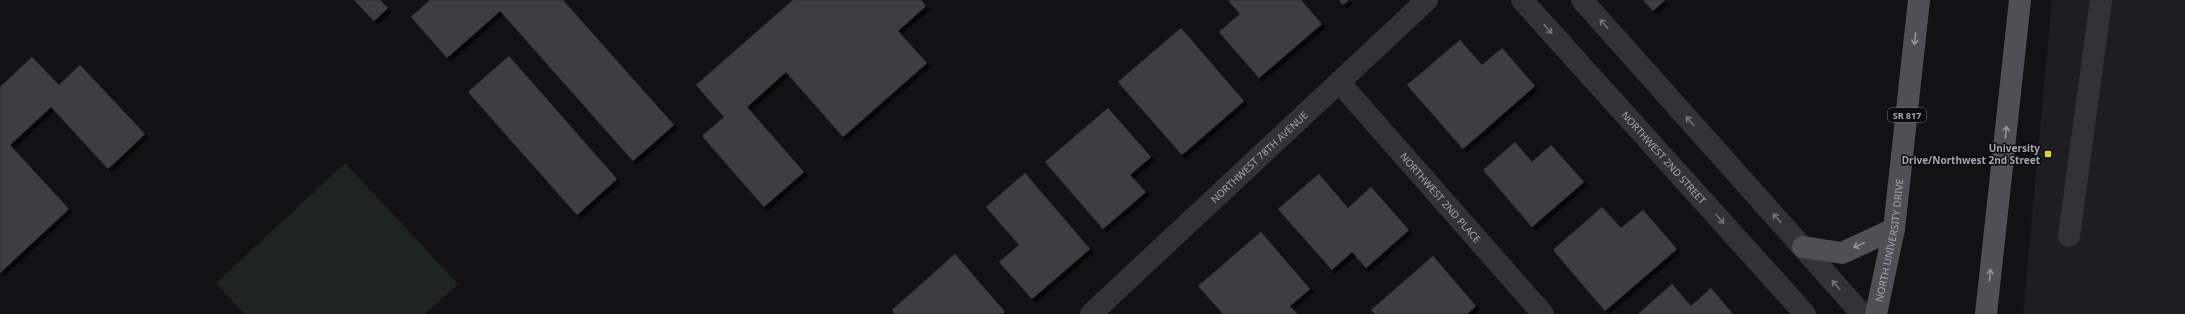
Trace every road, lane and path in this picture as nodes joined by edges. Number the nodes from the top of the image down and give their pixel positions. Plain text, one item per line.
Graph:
1 (1427, 0) edge
2 (1522, 0) edge
3 (1582, 0) edge
4 (1919, 0) edge
5 (2020, 0) edge
6 (2101, 0) edge
7 (1339, 82) junction
8 (1894, 229) junction
9 (2069, 236) dead end
10 (1803, 247) junction
11 (1091, 314) edge
12 (1542, 314) edge
13 (1805, 314) edge
14 (1862, 314) edge
15 (1876, 314) edge
16 (1986, 314) edge

1 - 7 street, NORTHWEST 78TH AVENUE
2 -> 13 street, NORTHWEST 2ND STREET
10 -> 3 street
4 -> 8 main road, NORTH UNIVERSITY DRIVE / SR 817
16 -> 5 main road
6 - 9 street
7 - 11 street, NORTHWEST 78TH AVENUE
7 - 12 street, NORTHWEST 2ND PLACE
8 -> 10 main road
8 - 15 main road, NORTH UNIVERSITY DRIVE / SR 817
14 -> 10 street

